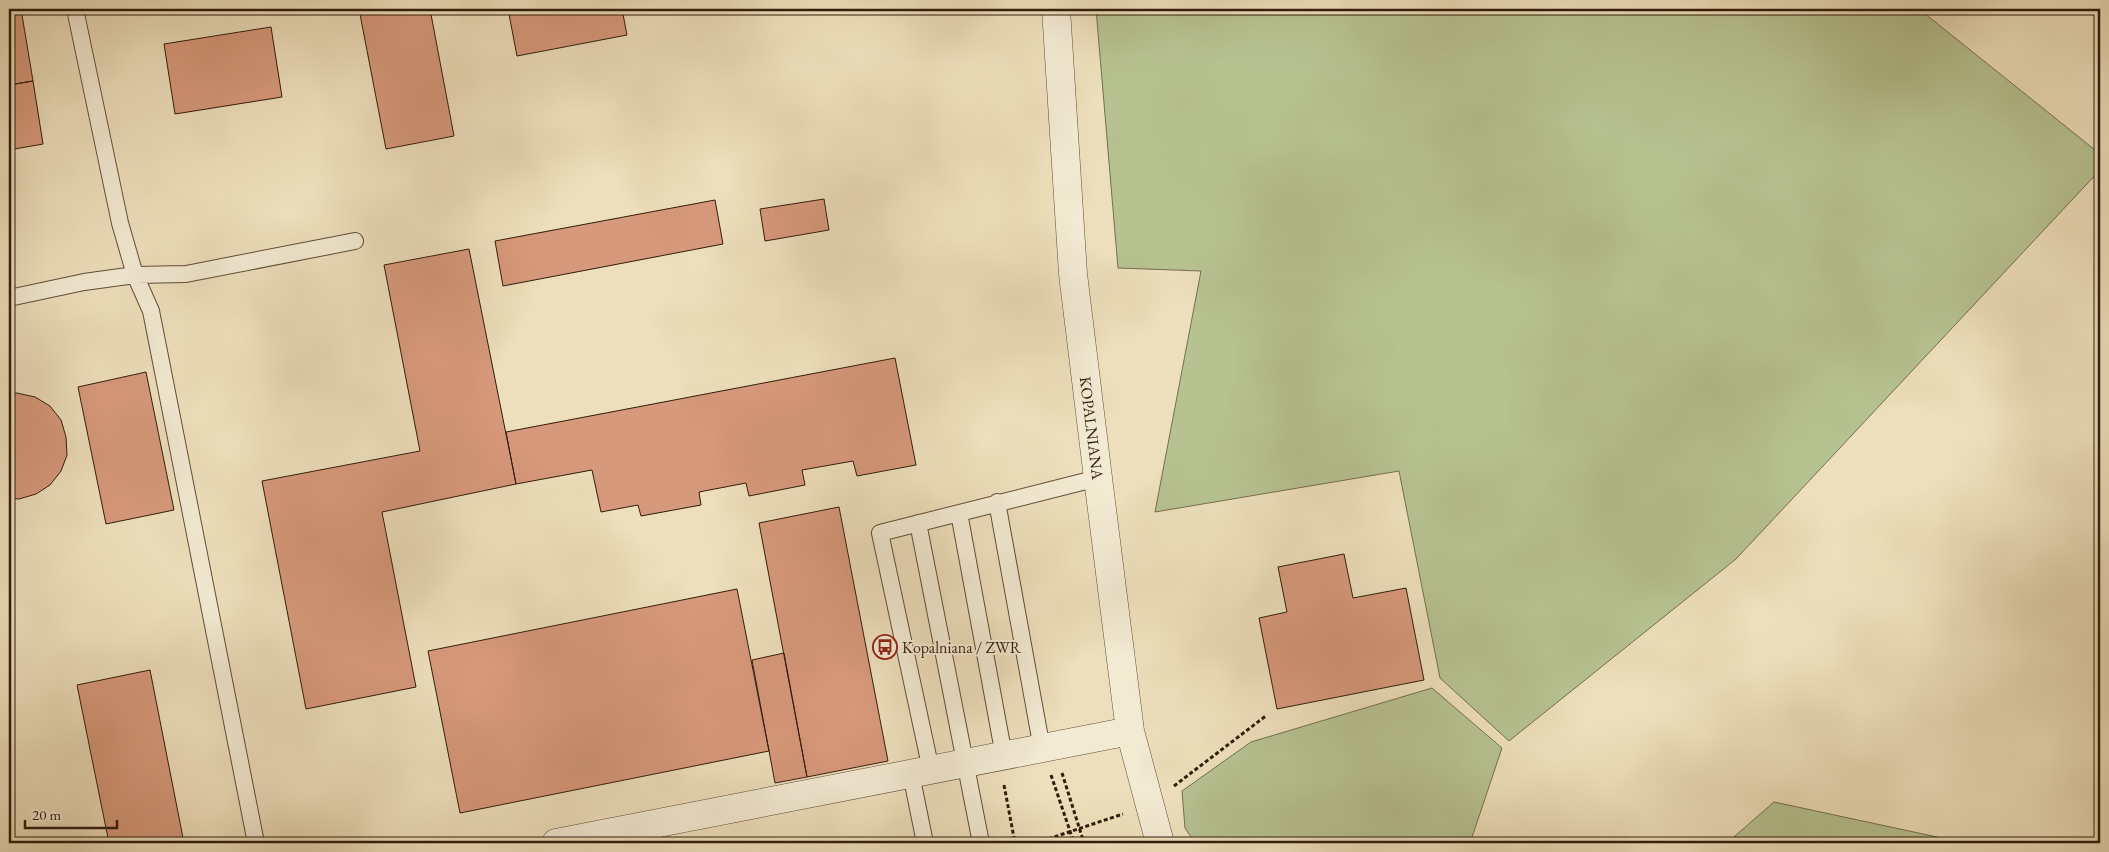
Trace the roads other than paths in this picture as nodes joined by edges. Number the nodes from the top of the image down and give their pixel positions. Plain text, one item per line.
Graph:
1 (75, 9) edge
2 (1056, 9) edge
3 (356, 241) dead end
4 (135, 275) junction
5 (9, 298) edge
6 (1098, 478) junction
7 (997, 502) junction
8 (959, 513) junction
9 (918, 523) junction
10 (1130, 731) junction
11 (1048, 748) junction
12 (966, 764) junction
13 (1004, 769) junction
14 (921, 772) junction
15 (256, 843) edge
16 (556, 843) edge
17 (925, 843) edge
18 (981, 843) edge
19 (1160, 843) edge

1 - 4 lane
2 - 6 street, KOPALNIANA
3 - 4 lane
4 - 5 lane
4 - 15 lane
6 - 7 lane
6 - 10 street, KOPALNIANA
7 - 8 lane
7 - 11 lane
8 - 9 lane
8 - 13 lane
9 - 12 lane
9 - 14 lane
10 - 11 street
10 - 19 street, KOPALNIANA
11 - 13 street
12 - 13 street
12 - 14 street
12 - 18 lane
14 - 16 street
14 - 17 lane

